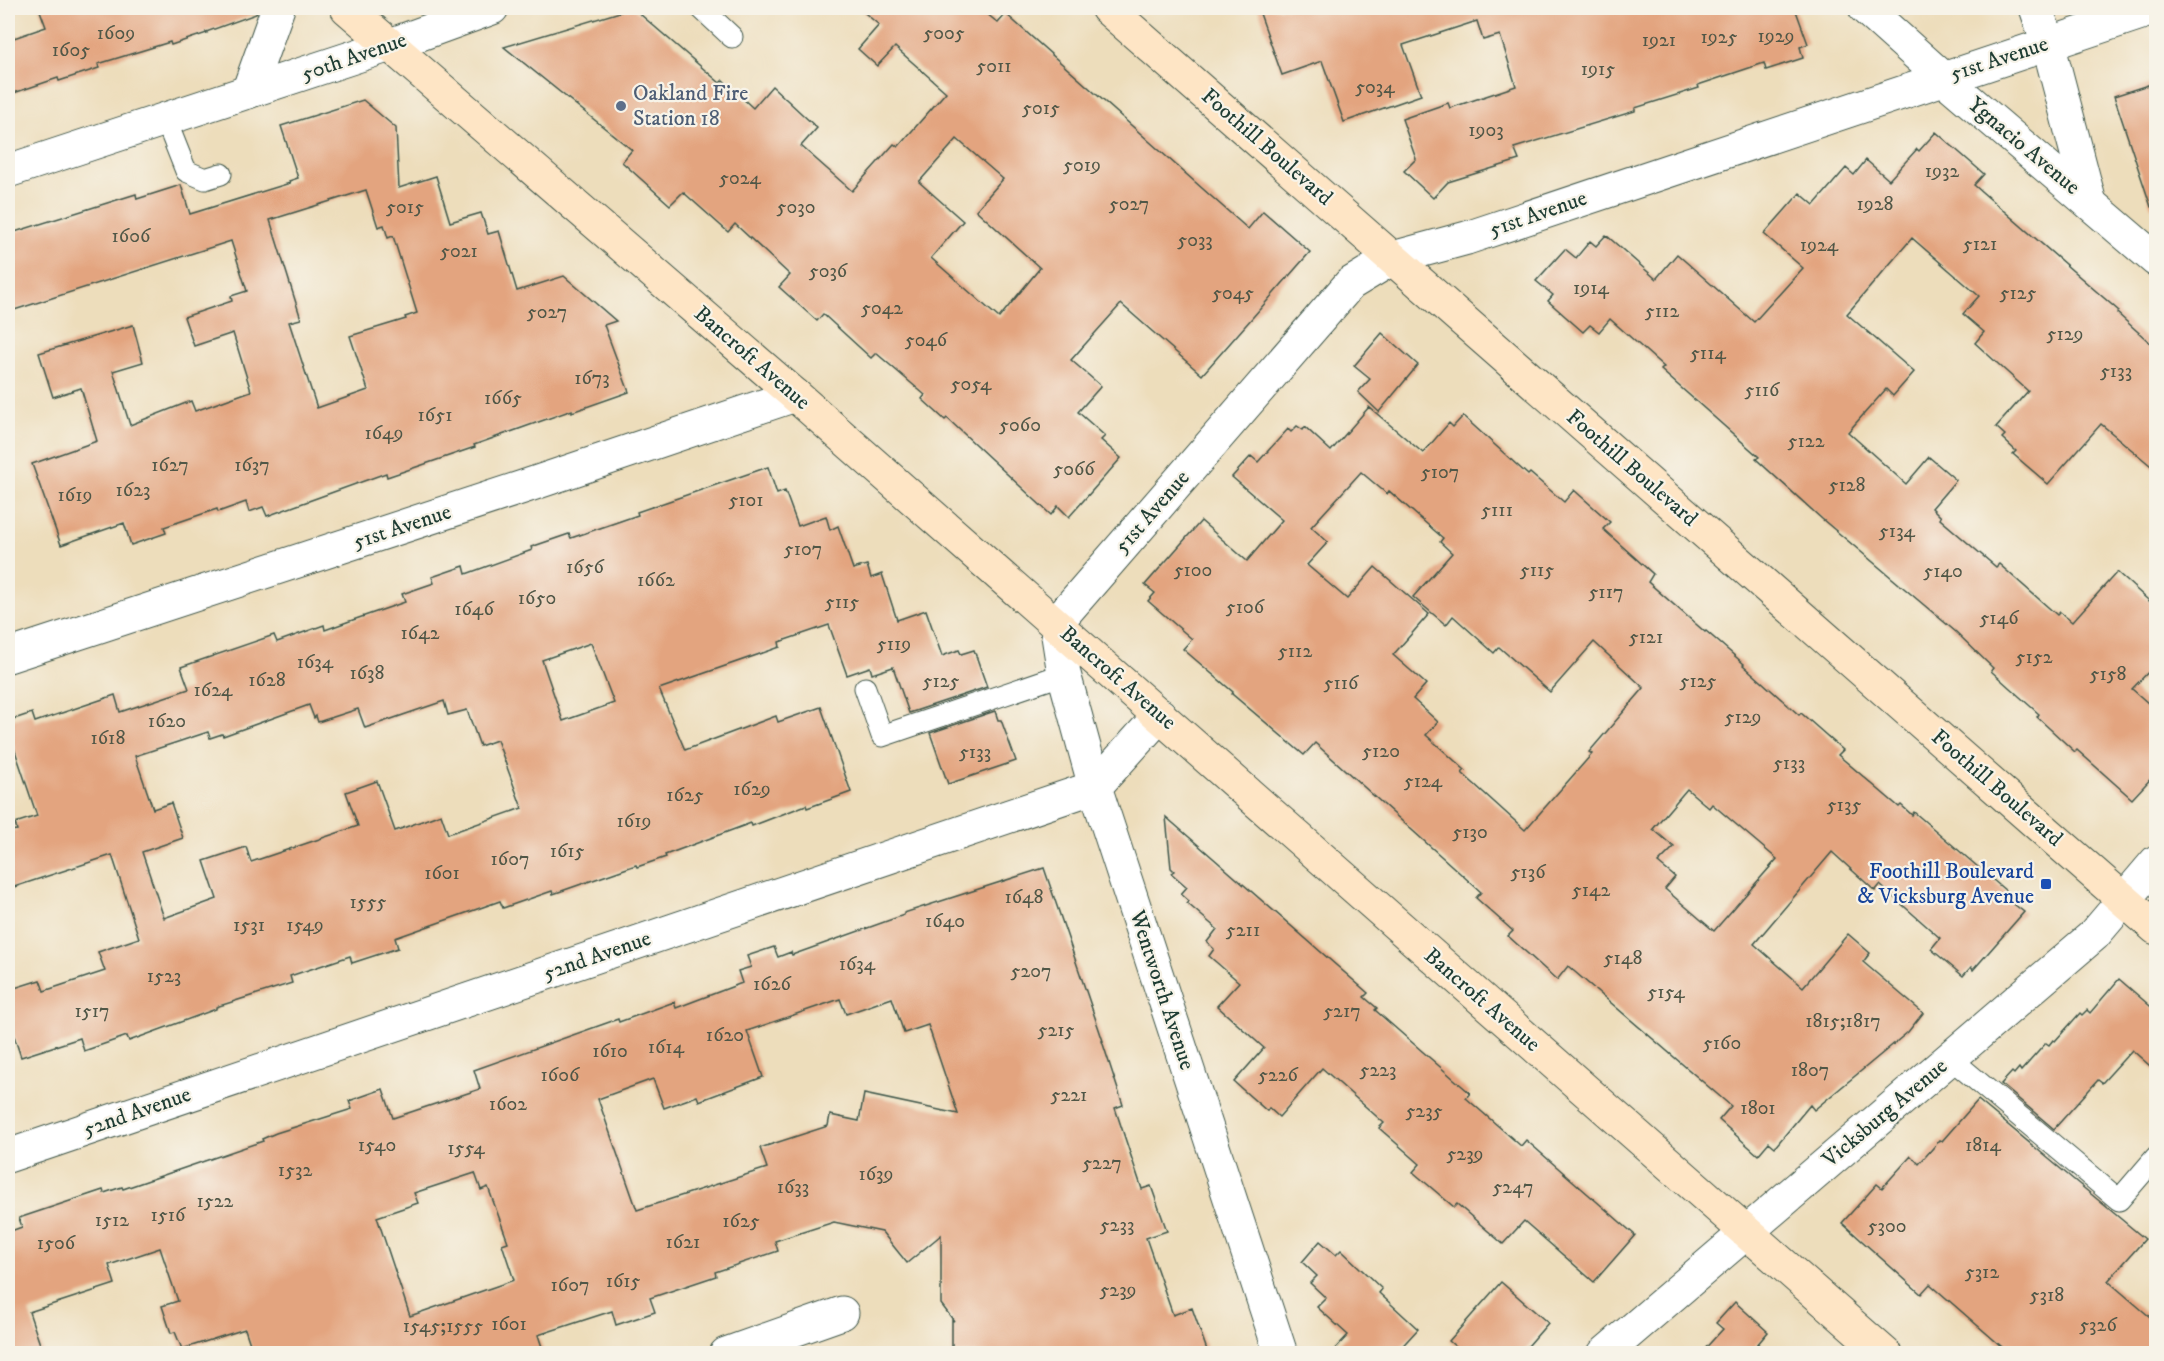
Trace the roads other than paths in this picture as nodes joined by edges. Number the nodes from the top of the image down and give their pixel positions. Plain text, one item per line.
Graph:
1 (278, 8) edge
2 (346, 8) edge
3 (492, 8) edge
4 (701, 8) edge
5 (1107, 8) edge
6 (1865, 8) edge
7 (2036, 8) edge
8 (2157, 8) edge
9 (732, 37) dead end
10 (2048, 43) junction
11 (390, 45) junction
12 (1943, 78) junction
13 (248, 92) junction
14 (165, 118) junction
15 (8, 171) edge
16 (221, 174) dead end
17 (2090, 203) junction
18 (1393, 258) junction
19 (2157, 260) edge
20 (795, 395) junction
21 (1056, 623) junction
22 (8, 656) edge
23 (1064, 674) junction
24 (865, 688) dead end
25 (1160, 715) junction
26 (1095, 787) junction
27 (2157, 862) edge
28 (2124, 899) junction
29 (2157, 928) edge
30 (1950, 1058) junction
31 (8, 1156) edge
32 (2157, 1157) edge
33 (1746, 1232) junction
34 (842, 1313) dead end
35 (726, 1353) edge
36 (1281, 1353) edge
37 (1604, 1353) edge
38 (1885, 1353) edge

1 - 13 street
2 - 11 street, Bancroft Avenue
3 - 11 street, 50th Avenue
4 - 9 lane
5 - 18 street, Foothill Boulevard
6 - 12 street, Ygnacio Avenue
7 - 10 street
8 - 10 street, 51st Avenue
10 - 12 street, 51st Avenue
10 - 17 street
11 - 13 street, 50th Avenue
11 - 20 street, Bancroft Avenue
12 - 17 street, Ygnacio Avenue
12 - 18 street, 51st Avenue
13 - 14 street, 50th Avenue
14 - 15 street, 50th Avenue
14 - 16 lane
17 - 19 street, Ygnacio Avenue
18 - 21 street, 51st Avenue
18 - 28 street, Foothill Boulevard
20 - 21 street, Bancroft Avenue
20 - 22 street, 51st Avenue
21 - 23 street, Wentworth Avenue
21 - 25 street, Bancroft Avenue
23 - 24 lane
23 - 26 street, Wentworth Avenue
25 - 26 street, 52nd Avenue
25 - 33 street, Bancroft Avenue
26 - 31 street, 52nd Avenue
26 - 36 street, Wentworth Avenue
27 - 28 street, Vicksburg Avenue
28 - 29 street, Foothill Boulevard
28 - 30 street, Vicksburg Avenue
30 - 32 lane
30 - 33 street, Vicksburg Avenue
33 - 37 street, Vicksburg Avenue
33 - 38 street, Bancroft Avenue
34 - 35 street

